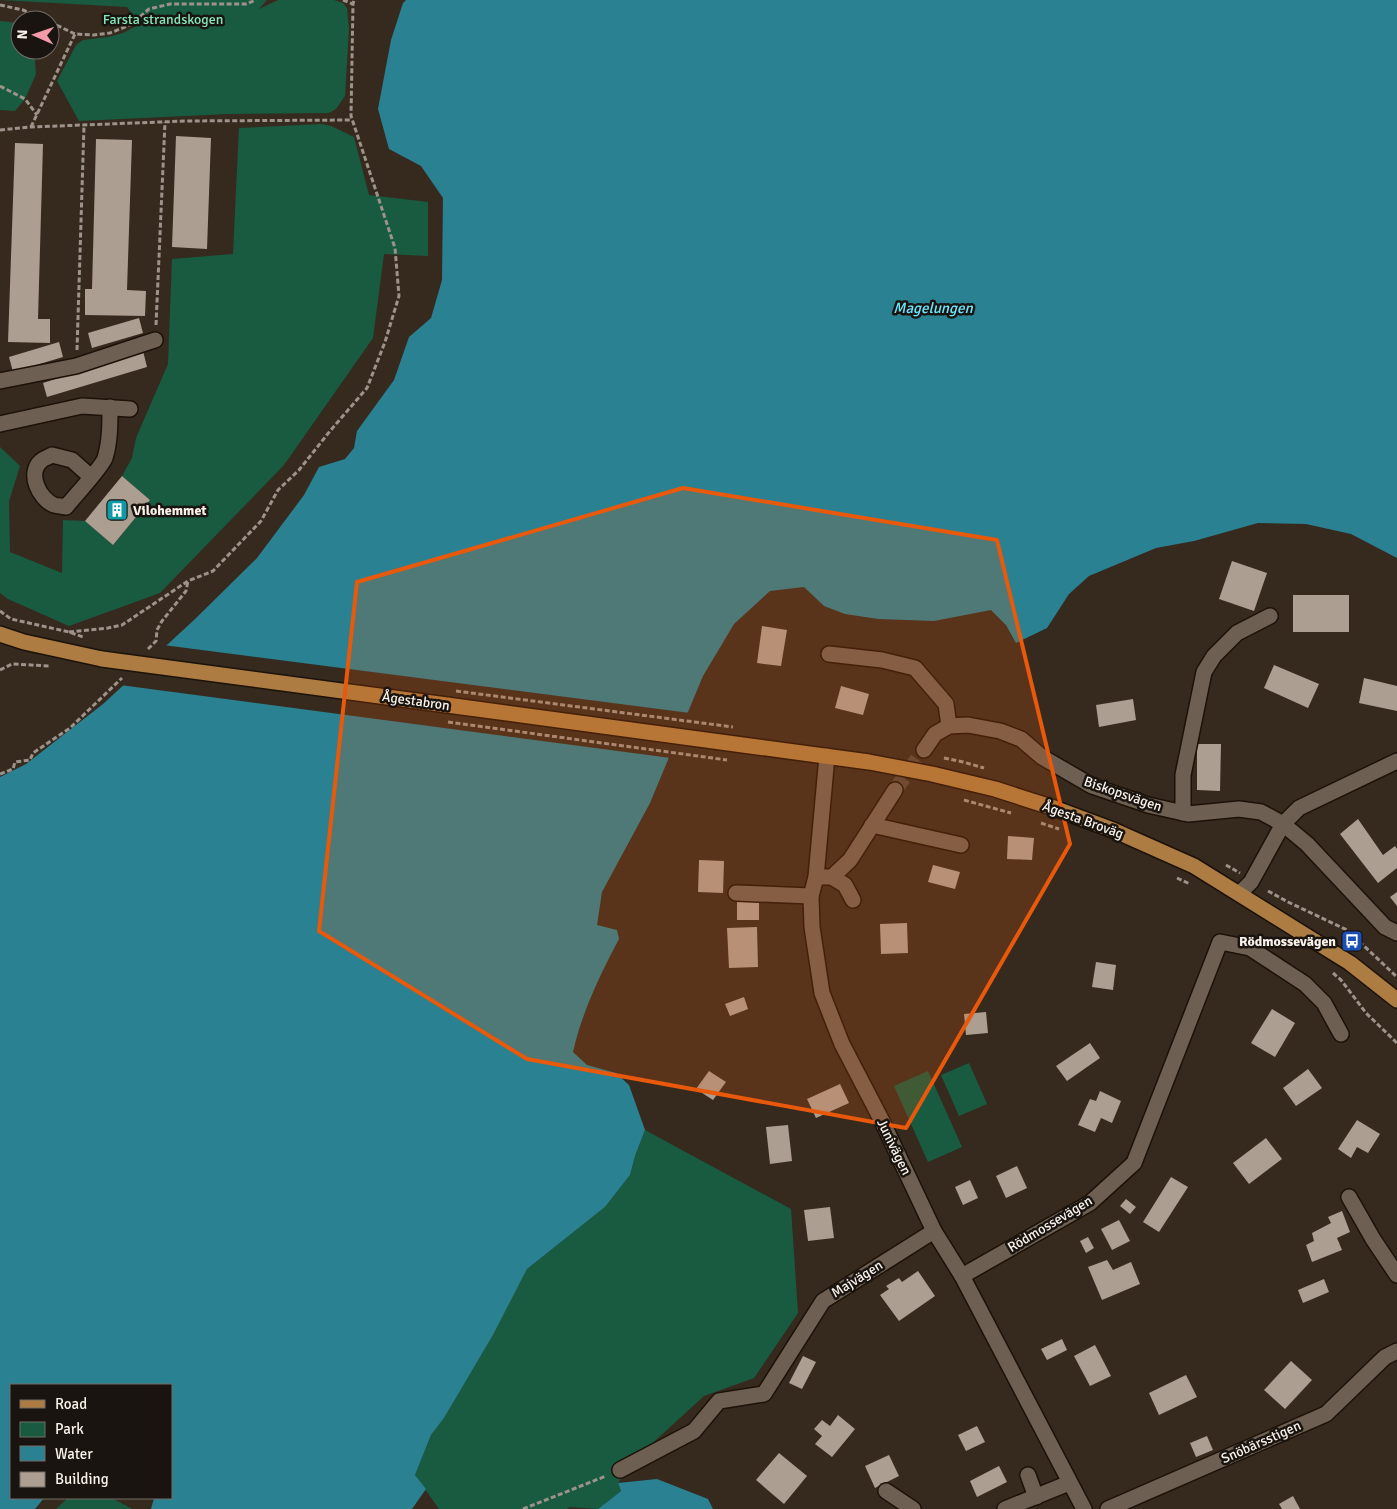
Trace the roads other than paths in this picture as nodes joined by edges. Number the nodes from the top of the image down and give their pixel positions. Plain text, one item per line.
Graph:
1 (155, 340) road end
2 (0, 381) edge
3 (110, 407) junction
4 (130, 408) dead end
5 (0, 424) edge
6 (90, 477) dead end
7 (1270, 616) dead end
8 (0, 634) edge
9 (829, 654) dead end
10 (949, 726) junction
11 (729, 744) joint
12 (924, 750) tunnel mouth
13 (827, 756) junction
14 (1397, 761) edge
15 (895, 790) tunnel mouth
16 (1183, 813) junction
17 (1283, 824) junction
18 (872, 826) junction
19 (961, 845) dead end
20 (816, 877) junction
21 (832, 877) junction
22 (736, 893) dead end
23 (1240, 893) junction
24 (811, 896) junction
25 (853, 900) dead end
26 (1397, 934) edge
27 (1397, 1000) edge
28 (1341, 1034) dead end
29 (1349, 1197) dead end
30 (934, 1231) junction
31 (1397, 1275) edge
32 (962, 1276) junction
33 (1397, 1351) edge
34 (620, 1470) road end
35 (1028, 1475) dead end
36 (1070, 1483) junction
37 (886, 1491) dead end
38 (1036, 1497) junction
39 (913, 1509) edge
40 (1005, 1509) edge
41 (1084, 1509) edge
42 (1108, 1509) edge

1 - 2 street
3 - 4 street
3 - 5 street
3 - 6 street
7 - 16 street
8 - 11 main road, Ågestabron, bridge
9 - 10 street
10 - 12 street
10 - 16 street, Biskopsvägen
11 - 13 main road, Ågesta Broväg
13 - 20 street, Junivägen
13 - 23 main road, Ågesta Broväg
14 - 17 street
15 - 18 street
16 - 17 street, Biskopsvägen
17 - 23 street
17 - 26 street, Biskopsvägen
18 - 19 street
18 - 21 street
20 - 21 street
20 - 24 street, Junivägen
21 - 25 street
22 - 24 street
23 - 27 main road, Ågesta Broväg
24 - 30 street, Junivägen
28 - 32 street, Rödmossevägen
29 - 31 street
30 - 32 street, Junivägen
30 - 34 street, Majvägen
32 - 36 street, Junivägen
33 - 42 street, Snöbärsstigen
35 - 38 street
36 - 38 street
36 - 41 street, Junivägen
37 - 39 street
38 - 40 street

